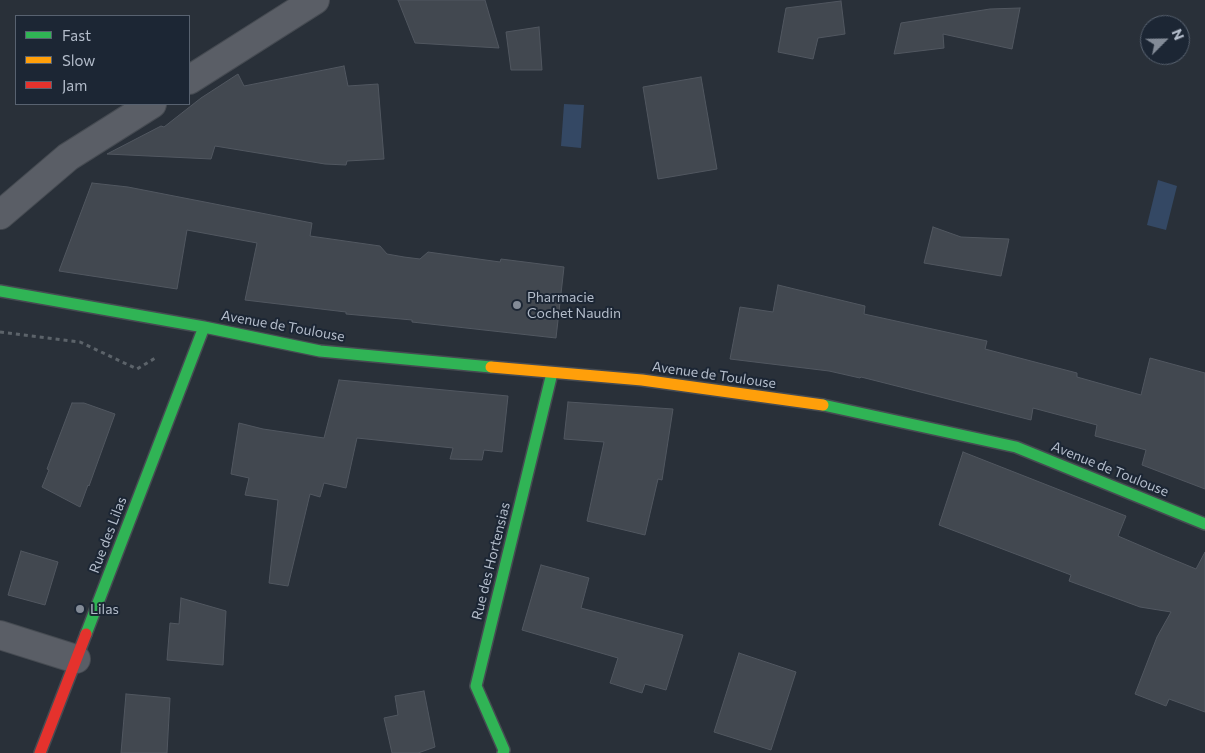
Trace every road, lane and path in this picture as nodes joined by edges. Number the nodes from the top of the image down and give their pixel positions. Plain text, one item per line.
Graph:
1 (315, 0) edge
2 (190, 79) edge
3 (150, 105) edge
4 (0, 215) edge
5 (0, 291) edge
6 (204, 327) junction
7 (0, 332) edge
8 (552, 373) junction
9 (1205, 524) edge
10 (0, 635) edge
11 (76, 659) junction
12 (40, 753) edge
13 (503, 753) edge

1 - 2 street
3 - 4 street
5 - 6 street, Avenue de Toulouse
6 - 7 path, Avenue de Toulouse
6 - 8 street, Avenue de Toulouse
6 - 11 street, Rue des Lilas
8 - 9 street, Avenue de Toulouse
8 - 13 street, Rue des Hortensias
10 - 11 street
11 - 12 street, Rue des Lilas

